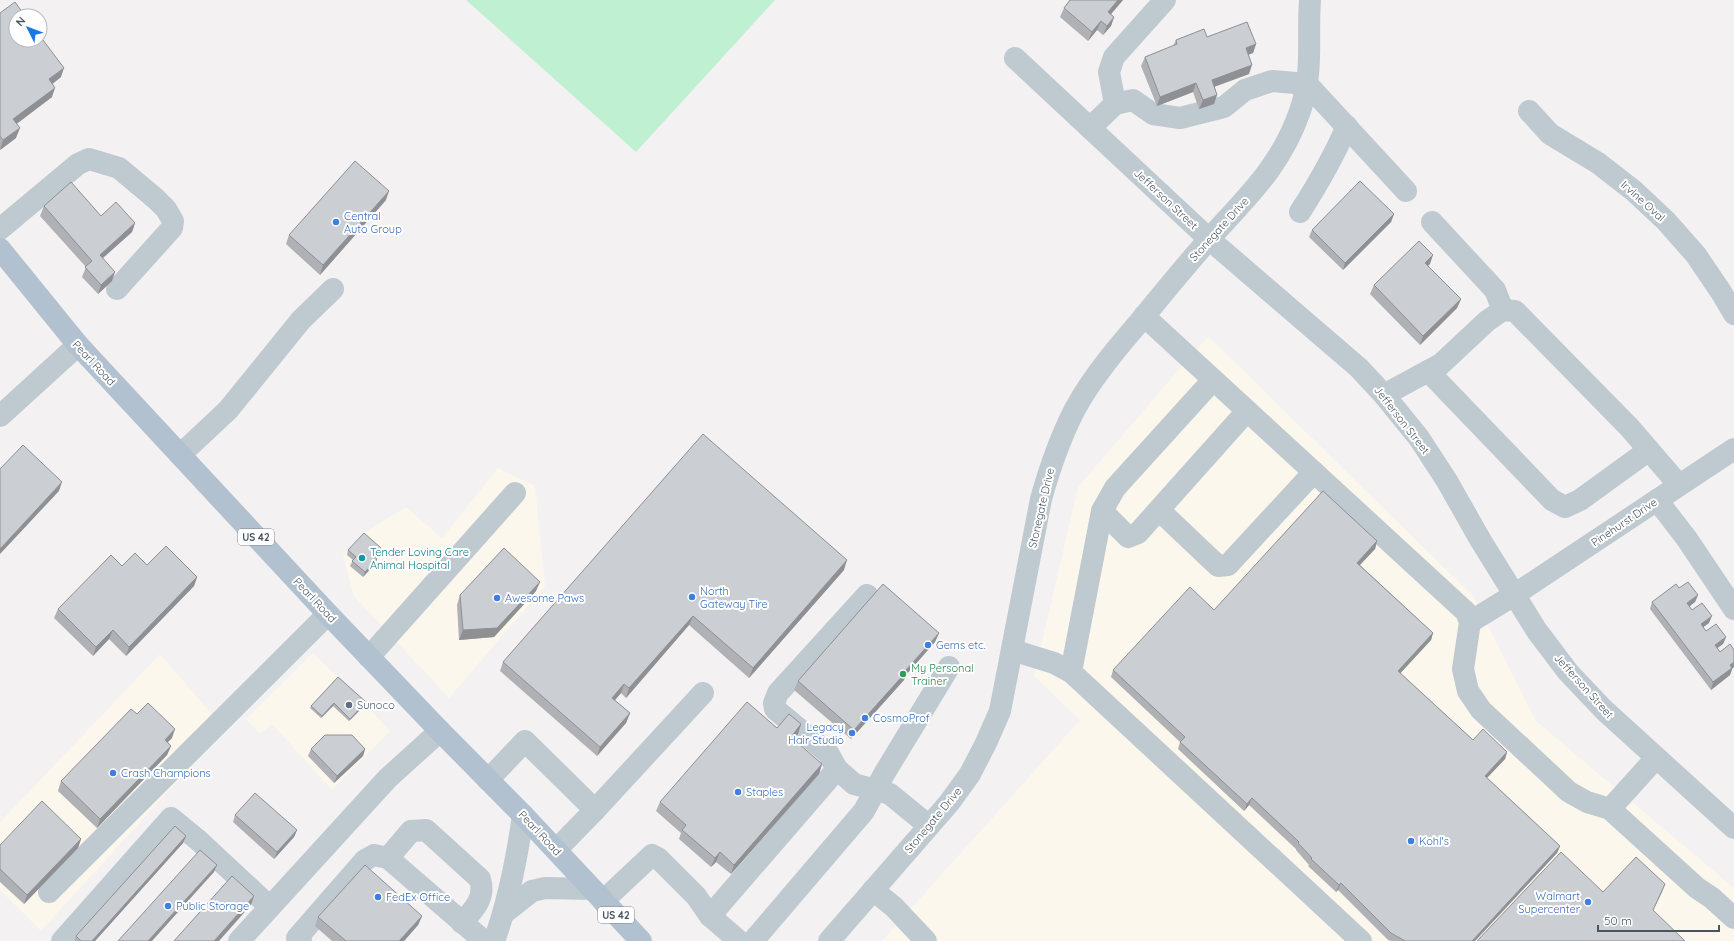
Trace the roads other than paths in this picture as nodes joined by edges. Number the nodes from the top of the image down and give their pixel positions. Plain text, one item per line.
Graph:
1 (1165, 0) edge
2 (1310, 0) edge
3 (1015, 58) dead end
4 (1307, 84) junction
5 (1115, 104) junction
6 (1529, 111) dead end
7 (1347, 126) junction
8 (1090, 128) junction
9 (1406, 191) dead end
10 (1300, 212) dead end
11 (1432, 222) dead end
12 (0, 229) edge
13 (1209, 239) junction
14 (0, 249) edge
15 (117, 289) dead end
16 (333, 289) dead end
17 (1503, 310) junction
18 (1734, 314) edge
19 (1144, 316) junction
20 (78, 345) junction
21 (1428, 371) junction
22 (1213, 380) junction
23 (1384, 394) junction
24 (1247, 411) junction
25 (0, 416) edge
26 (1734, 448) edge
27 (1649, 450) junction
28 (180, 455) junction
29 (1314, 472) junction
30 (1680, 485) junction
31 (515, 493) dead end
32 (1657, 500) junction
33 (1159, 510) junction
34 (1102, 512) junction
35 (867, 595) dead end
36 (1514, 595) junction
37 (1734, 609) edge
38 (328, 614) junction
39 (1470, 622) junction
40 (1012, 650) junction
41 (369, 656) junction
42 (949, 667) dead end
43 (1071, 672) junction
44 (703, 694) dead end
45 (440, 731) junction
46 (1656, 758) junction
47 (837, 769) junction
48 (488, 780) junction
49 (875, 790) junction
50 (1610, 809) junction
51 (595, 810) junction
52 (523, 815) junction
53 (929, 826) junction
54 (1734, 828) edge
55 (556, 850) junction
56 (388, 858) junction
57 (873, 890) junction
58 (48, 892) dead end
59 (597, 895) junction
60 (270, 907) junction
61 (504, 913) junction
62 (710, 916) junction
63 (1734, 918) edge
64 (462, 923) junction
65 (297, 940) edge
66 (1356, 940) edge
67 (62, 941) edge
68 (239, 941) edge
69 (484, 941) edge
70 (494, 941) edge
71 (641, 941) edge
72 (739, 941) edge
73 (753, 941) edge
74 (829, 941) edge
75 (926, 941) edge

1 - 5 street
2 - 4 street, Stonegate Drive
3 - 8 street, Jefferson Street
4 - 5 street
4 - 7 street
4 - 13 street, Stonegate Drive
5 - 8 street
6 - 18 street, Irvine Oval
7 - 9 street
7 - 10 street
8 - 13 street, Jefferson Street
11 - 17 street
12 - 15 street
13 - 19 street, Stonegate Drive
13 - 23 street, Jefferson Street
14 - 20 main road, Pearl Road / US 42
16 - 28 street
17 - 21 street
17 - 27 street
19 - 22 street
19 - 40 street, Stonegate Drive
20 - 25 street
20 - 28 main road, Pearl Road / US 42
21 - 23 street
21 - 27 street
22 - 24 street
22 - 34 street
23 - 36 street, Jefferson Street
24 - 29 street
24 - 33 street
26 - 30 street, Pinehurst Drive
27 - 30 street
28 - 38 main road, Pearl Road / US 42
29 - 33 street
29 - 39 street
30 - 32 street, Pinehurst Drive
31 - 41 street
32 - 36 street, Pinehurst Drive
32 - 37 street
33 - 34 street
34 - 43 street
35 - 47 street
36 - 39 street, Pinehurst Drive
36 - 46 street, Jefferson Street
38 - 41 main road, Pearl Road / US 42
38 - 58 street
39 - 50 street
40 - 43 street
40 - 53 street, Stonegate Drive
41 - 45 main road, Pearl Road / US 42
42 - 49 street
43 - 66 street
44 - 51 street
45 - 48 main road, Pearl Road / US 42
45 - 60 street
46 - 50 street
46 - 54 street, Jefferson Street
47 - 49 street
47 - 62 street
48 - 51 street
48 - 52 main road, Pearl Road / US 42
49 - 53 street
49 - 73 street
50 - 63 street
51 - 55 street
52 - 55 main road, Pearl Road / US 42
52 - 61 street
53 - 57 street, Stonegate Drive
55 - 59 main road, Pearl Road / US 42
56 - 64 street
56 - 64 street
56 - 65 street
57 - 74 street, Stonegate Drive
57 - 75 street
59 - 61 street
59 - 62 street
59 - 71 main road, Pearl Road / US 42
60 - 67 street
60 - 68 street
61 - 70 street
62 - 72 street
64 - 69 street

